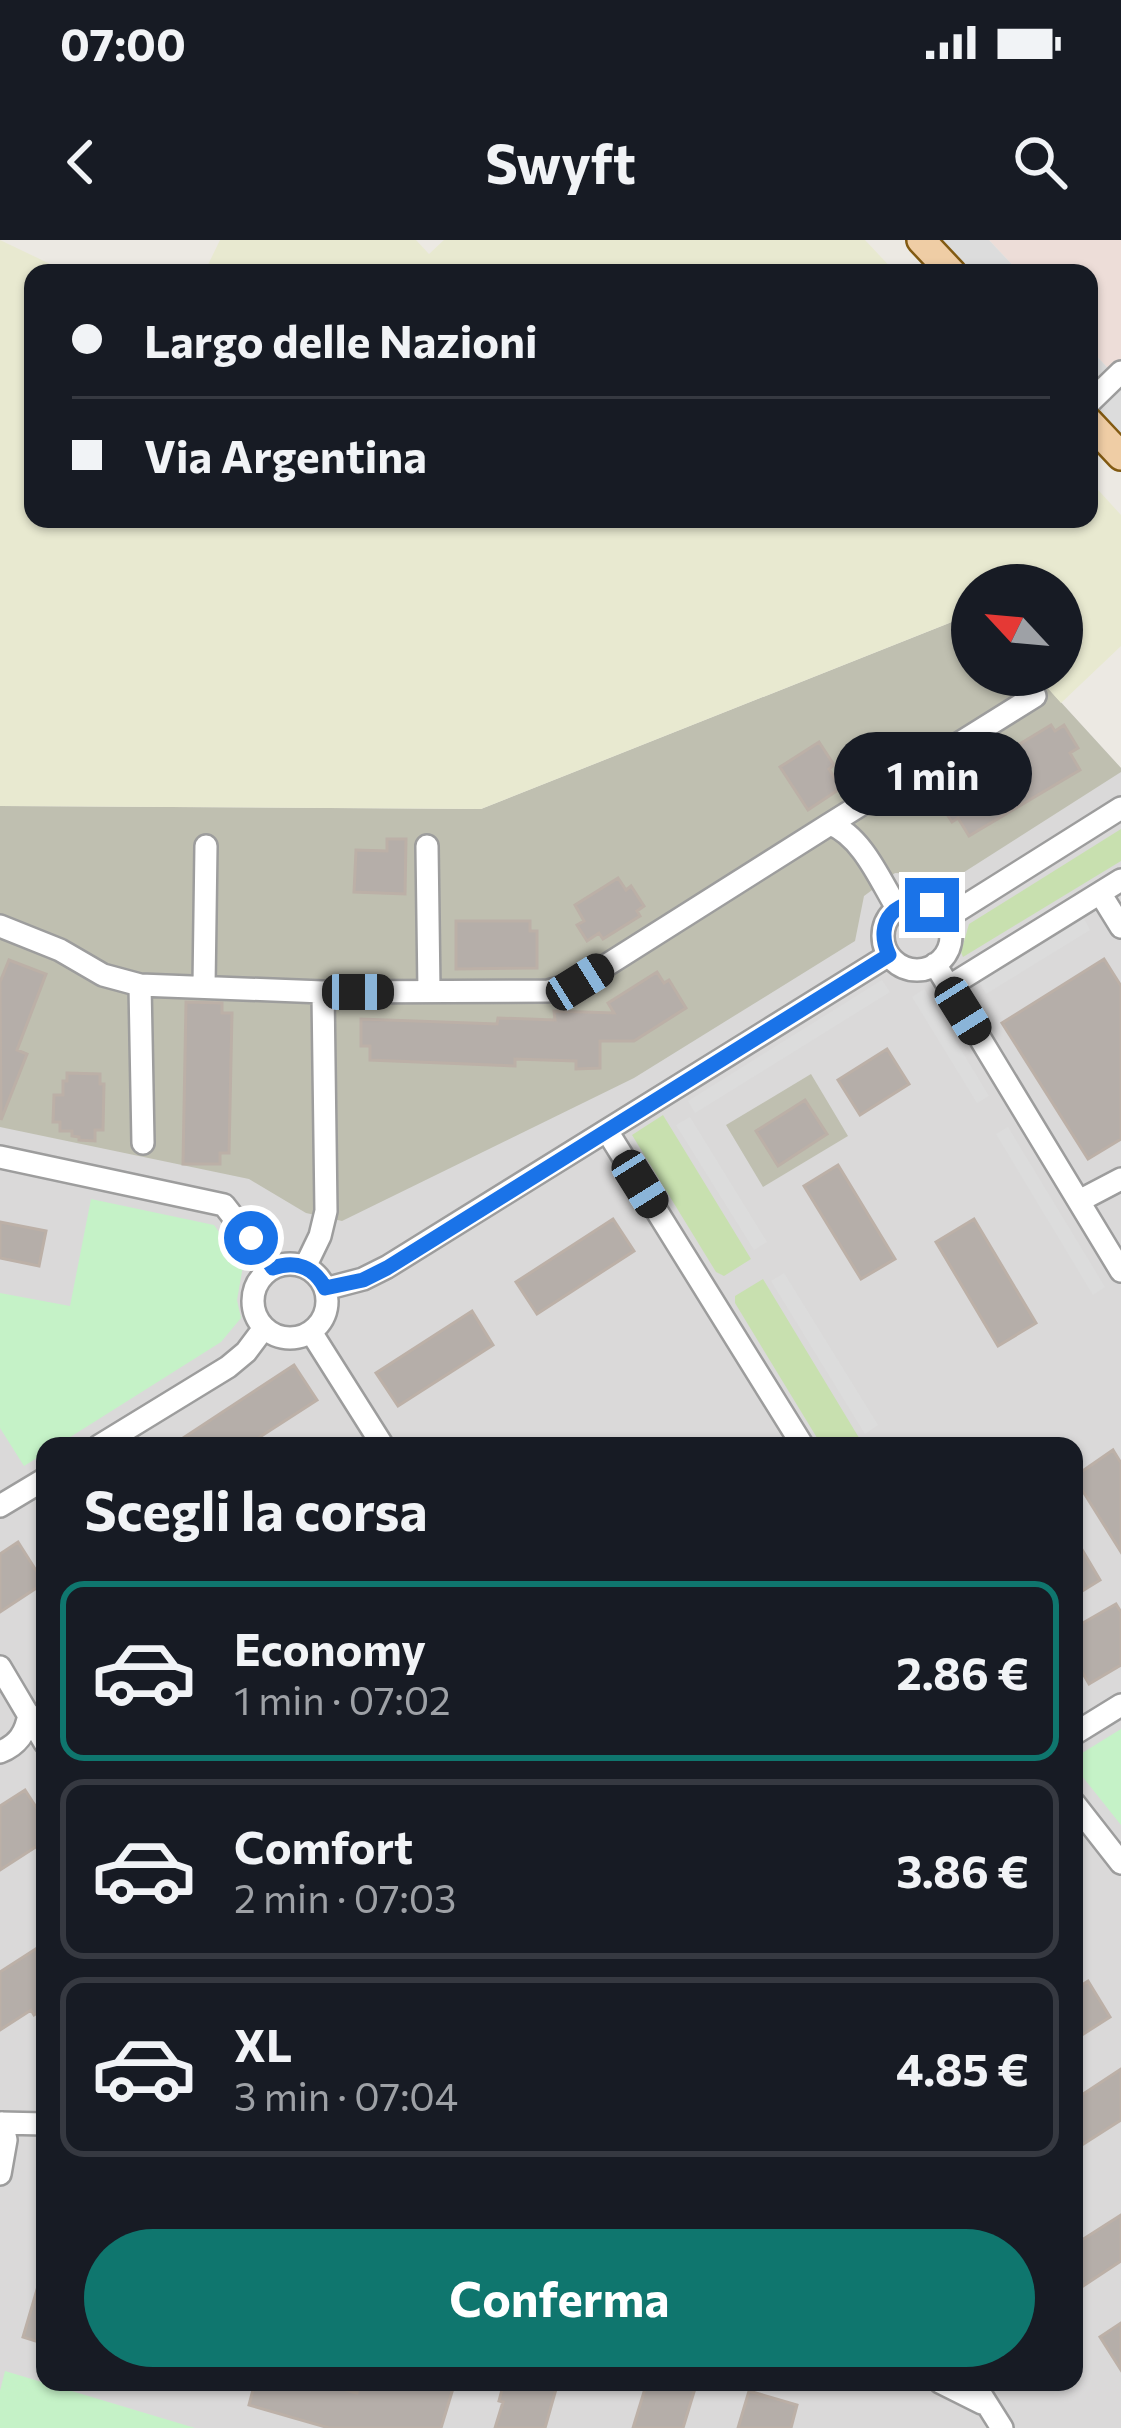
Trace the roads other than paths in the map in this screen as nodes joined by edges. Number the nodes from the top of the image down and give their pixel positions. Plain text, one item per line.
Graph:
1 (921, 240) edge
2 (944, 264) edge
3 (1121, 372) edge
4 (1098, 394) edge
5 (1098, 432) edge
6 (1121, 456) edge
7 (1035, 697) dead end
8 (1121, 808) edge
9 (830, 824) junction
10 (206, 846) dead end
11 (427, 846) dead end
12 (1121, 880) edge
13 (1100, 893) junction
14 (897, 908) junction
15 (946, 918) junction
16 (0, 926) edge
17 (1121, 927) edge
18 (889, 955) junction
19 (935, 964) junction
20 (140, 985) junction
21 (204, 986) junction
22 (948, 987) junction
23 (429, 991) junction
24 (323, 992) junction
25 (607, 1131) junction
26 (143, 1143) dead end
27 (0, 1157) edge
28 (1121, 1179) edge
29 (1079, 1201) junction
30 (305, 1267) junction
31 (273, 1268) junction
32 (1121, 1271) edge
33 (325, 1288) junction
34 (264, 1328) junction
35 (311, 1332) junction
36 (114, 1437) edge
37 (377, 1437) edge
38 (797, 1437) edge
39 (36, 1482) edge
40 (5, 1494) edge
41 (2, 1673) edge
42 (1121, 1705) edge
43 (29, 1714) junction
44 (36, 1727) edge
45 (1083, 1728) edge
46 (0, 1752) edge
47 (1083, 1814) edge
48 (1121, 1863) edge
49 (1, 2123) edge
50 (36, 2124) edge
51 (0, 2174) edge
52 (958, 2391) edge
53 (979, 2391) edge
54 (988, 2406) junction
55 (1002, 2428) edge

1 - 2 main road
3 - 4 street
5 - 6 main road
7 - 9 street
8 - 15 street
9 - 14 street
9 - 23 street
10 - 21 street
11 - 23 street
12 - 13 street
13 - 17 street
13 - 22 street
14 - 15 street
14 - 18 street
15 - 19 street
16 - 20 street
18 - 19 street
18 - 25 street
19 - 22 street
20 - 21 street
20 - 26 street
21 - 24 street
22 - 29 street
23 - 24 street
24 - 30 street
25 - 33 street
25 - 38 street
27 - 31 street
28 - 29 street
29 - 32 street
30 - 31 street
30 - 33 street
31 - 34 street
33 - 35 street
34 - 35 street
34 - 36 street
35 - 37 street
39 - 40 street
41 - 43 street
42 - 45 street
43 - 44 street
43 - 46 street
47 - 48 street
49 - 50 street
49 - 51 street
52 - 54 street
53 - 54 street
54 - 55 street

